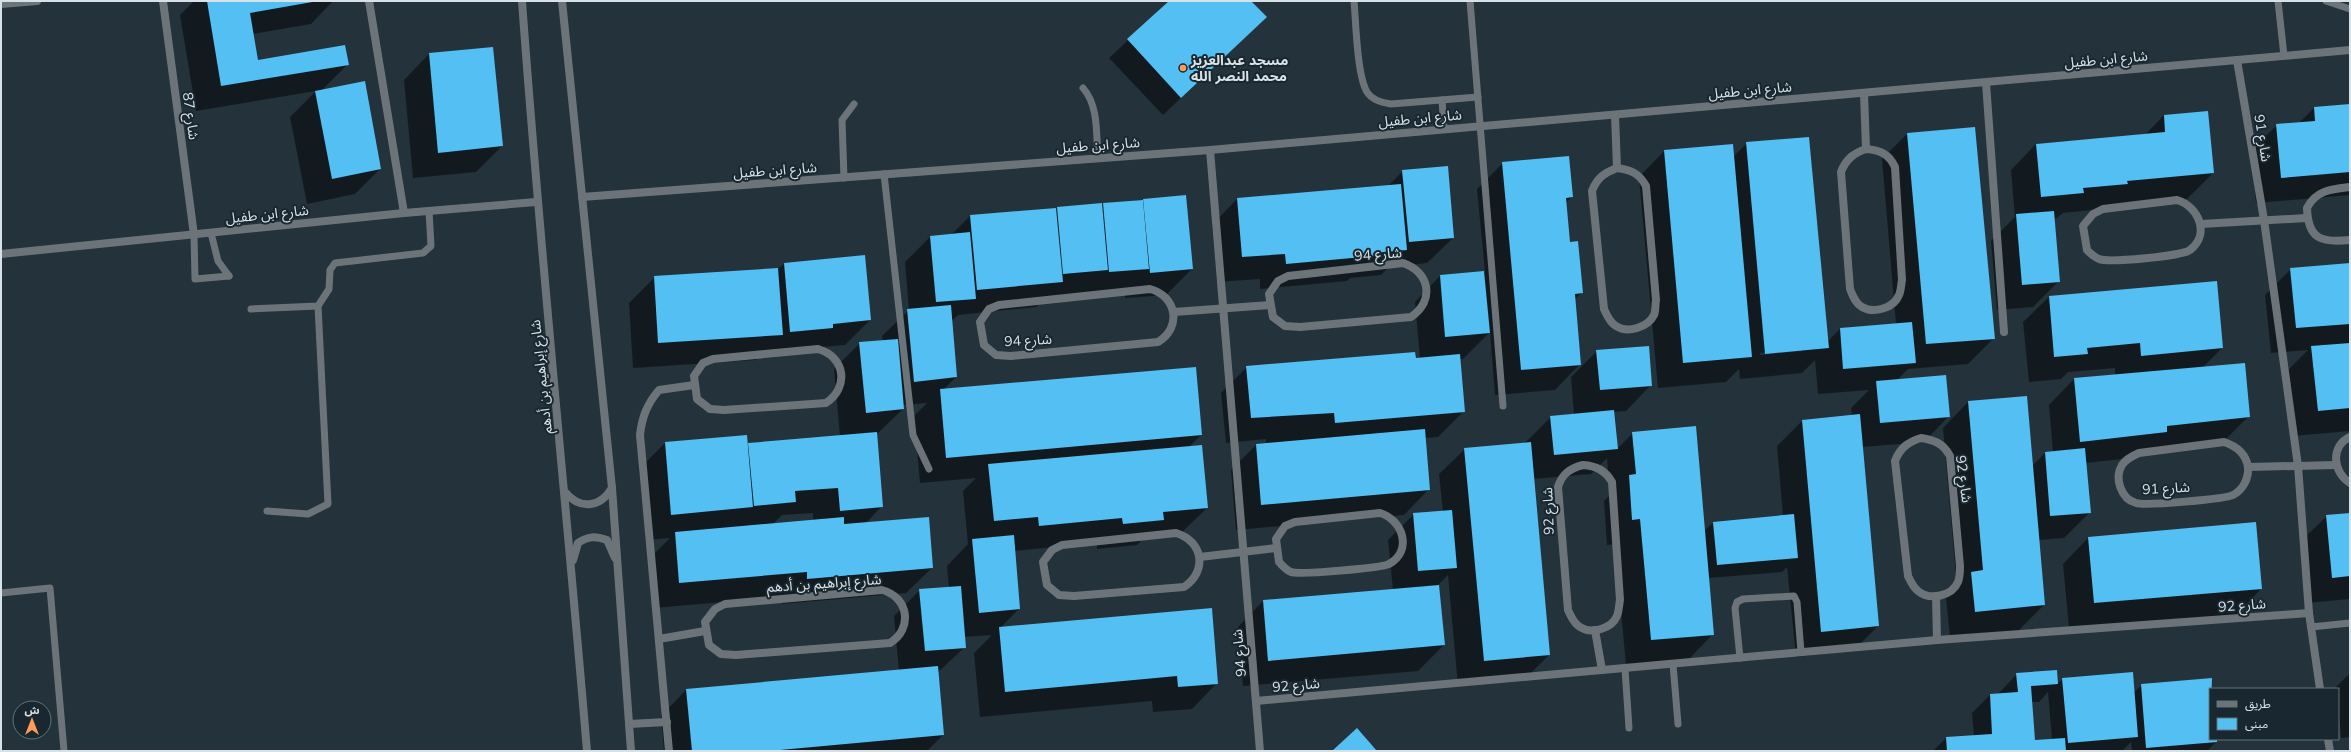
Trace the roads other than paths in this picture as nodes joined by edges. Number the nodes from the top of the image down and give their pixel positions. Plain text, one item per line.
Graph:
1 (37, 1) edge
2 (163, 1) edge
3 (369, 1) edge
4 (522, 1) edge
5 (562, 1) edge
6 (1354, 1) edge
7 (1470, 1) edge
8 (2278, 1) edge
9 (2326, 1) edge
10 (1, 4) edge
11 (2350, 9) edge
12 (2350, 50) edge
13 (2284, 56) junction
14 (2237, 60) junction
15 (1986, 83) junction
16 (1083, 88) dead end
17 (1864, 93) junction
18 (1478, 97) junction
19 (1442, 100) junction
20 (854, 104) dead end
21 (1615, 115) junction
22 (1480, 126) junction
23 (1444, 129) junction
24 (1866, 149) junction
25 (1210, 150) junction
26 (1098, 158) junction
27 (1617, 168) junction
28 (884, 174) junction
29 (844, 178) junction
30 (2350, 187) edge
31 (582, 197) junction
32 (536, 202) junction
33 (429, 211) junction
34 (404, 213) junction
35 (2307, 218) junction
36 (2264, 220) junction
37 (2201, 224) junction
38 (211, 233) junction
39 (194, 235) junction
40 (2350, 240) edge
41 (1, 254) edge
42 (1270, 305) junction
43 (318, 306) junction
44 (251, 309) dead end
45 (1223, 309) junction
46 (1174, 312) junction
47 (2004, 332) dead end
48 (694, 385) junction
49 (1503, 406) dead end
50 (2350, 437) edge
51 (2336, 465) junction
52 (2298, 466) junction
53 (2248, 467) junction
54 (929, 469) dead end
55 (2350, 483) edge
56 (612, 488) junction
57 (565, 492) junction
58 (267, 511) dead end
59 (1276, 548) junction
60 (1244, 552) junction
61 (1200, 557) junction
62 (618, 564) junction
63 (571, 566) junction
64 (1, 593) edge
65 (1936, 596) junction
66 (2309, 613) junction
67 (2350, 623) edge
68 (2311, 627) junction
69 (1595, 630) junction
70 (705, 631) junction
71 (659, 639) junction
72 (1937, 640) junction
73 (1802, 652) junction
74 (1740, 658) junction
75 (1673, 664) junction
76 (1625, 668) junction
77 (1602, 670) junction
78 (2320, 688) edge
79 (1256, 701) junction
80 (667, 722) junction
81 (629, 724) junction
82 (1678, 724) dead end
83 (1629, 728) dead end
84 (2328, 740) edge
85 (64, 751) edge
86 (587, 751) edge
87 (631, 751) edge
88 (669, 751) edge
89 (1260, 751) edge
90 (2330, 751) edge

1 - 10 street
2 - 39 street, شارع 87
3 - 34 street
4 - 32 street, شارع إبراهيم بن أدهم
5 - 31 street
6 - 19 lane
7 - 18 lane
8 - 13 lane
9 - 11 lane
12 - 13 street, شارع ابن طفيل
13 - 14 street, شارع ابن طفيل
14 - 15 street, شارع ابن طفيل
14 - 36 street, شارع 91
15 - 17 street, شارع ابن طفيل
15 - 47 street
16 - 26 lane
17 - 21 street, شارع ابن طفيل
17 - 24 street
18 - 19 lane
18 - 22 lane
19 - 23 lane
20 - 29 lane
21 - 22 street, شارع ابن طفيل
21 - 27 street
22 - 23 street, شارع ابن طفيل
22 - 49 lane
23 - 25 street, شارع ابن طفيل
24 - 24 street
25 - 26 street, شارع ابن طفيل
25 - 45 street, شارع 94
26 - 28 street, شارع ابن طفيل
27 - 27 street
28 - 29 street, شارع ابن طفيل
28 - 54 lane
29 - 31 street, شارع ابن طفيل
30 - 35 street
31 - 56 street
32 - 33 street, شارع ابن طفيل
32 - 57 street, شارع إبراهيم بن أدهم
33 - 34 street, شارع ابن طفيل
33 - 43 lane
34 - 38 street, شارع ابن طفيل
35 - 36 street
35 - 40 street
36 - 37 street
36 - 52 street, شارع 91
37 - 37 street
38 - 39 street, شارع ابن طفيل
38 - 39 lane
39 - 41 street, شارع ابن طفيل
42 - 42 street, شارع 94
42 - 45 street
43 - 44 lane
43 - 58 lane
45 - 46 street
45 - 60 street, شارع 94
46 - 46 street, شارع 94
48 - 48 street
48 - 71 street
50 - 51 street
51 - 52 street
51 - 55 street
52 - 53 street
52 - 66 street, شارع 91
53 - 53 street, شارع 91
56 - 57 street
56 - 62 street
57 - 63 street, شارع إبراهيم بن أدهم
59 - 59 street
59 - 60 street
60 - 61 street
60 - 79 street, شارع 94
61 - 61 street
62 - 63 street
62 - 81 street
63 - 86 street, شارع إبراهيم بن أدهم
64 - 85 lane
65 - 65 street, شارع 92
65 - 72 street
66 - 68 street, شارع 91
66 - 72 street, شارع 92
67 - 68 lane
68 - 78 street, شارع 91
69 - 69 street, شارع 92
69 - 77 street
70 - 70 street, شارع إبراهيم بن أدهم
70 - 71 street
71 - 80 street
72 - 73 street, شارع 92
73 - 74 street, شارع 92
73 - 74 lane
74 - 75 street, شارع 92
75 - 76 street, شارع 92
75 - 82 lane
76 - 77 street, شارع 92
76 - 83 lane
77 - 79 street, شارع 92
79 - 89 street, شارع 94
80 - 81 street
80 - 88 street
81 - 87 street
84 - 90 street

